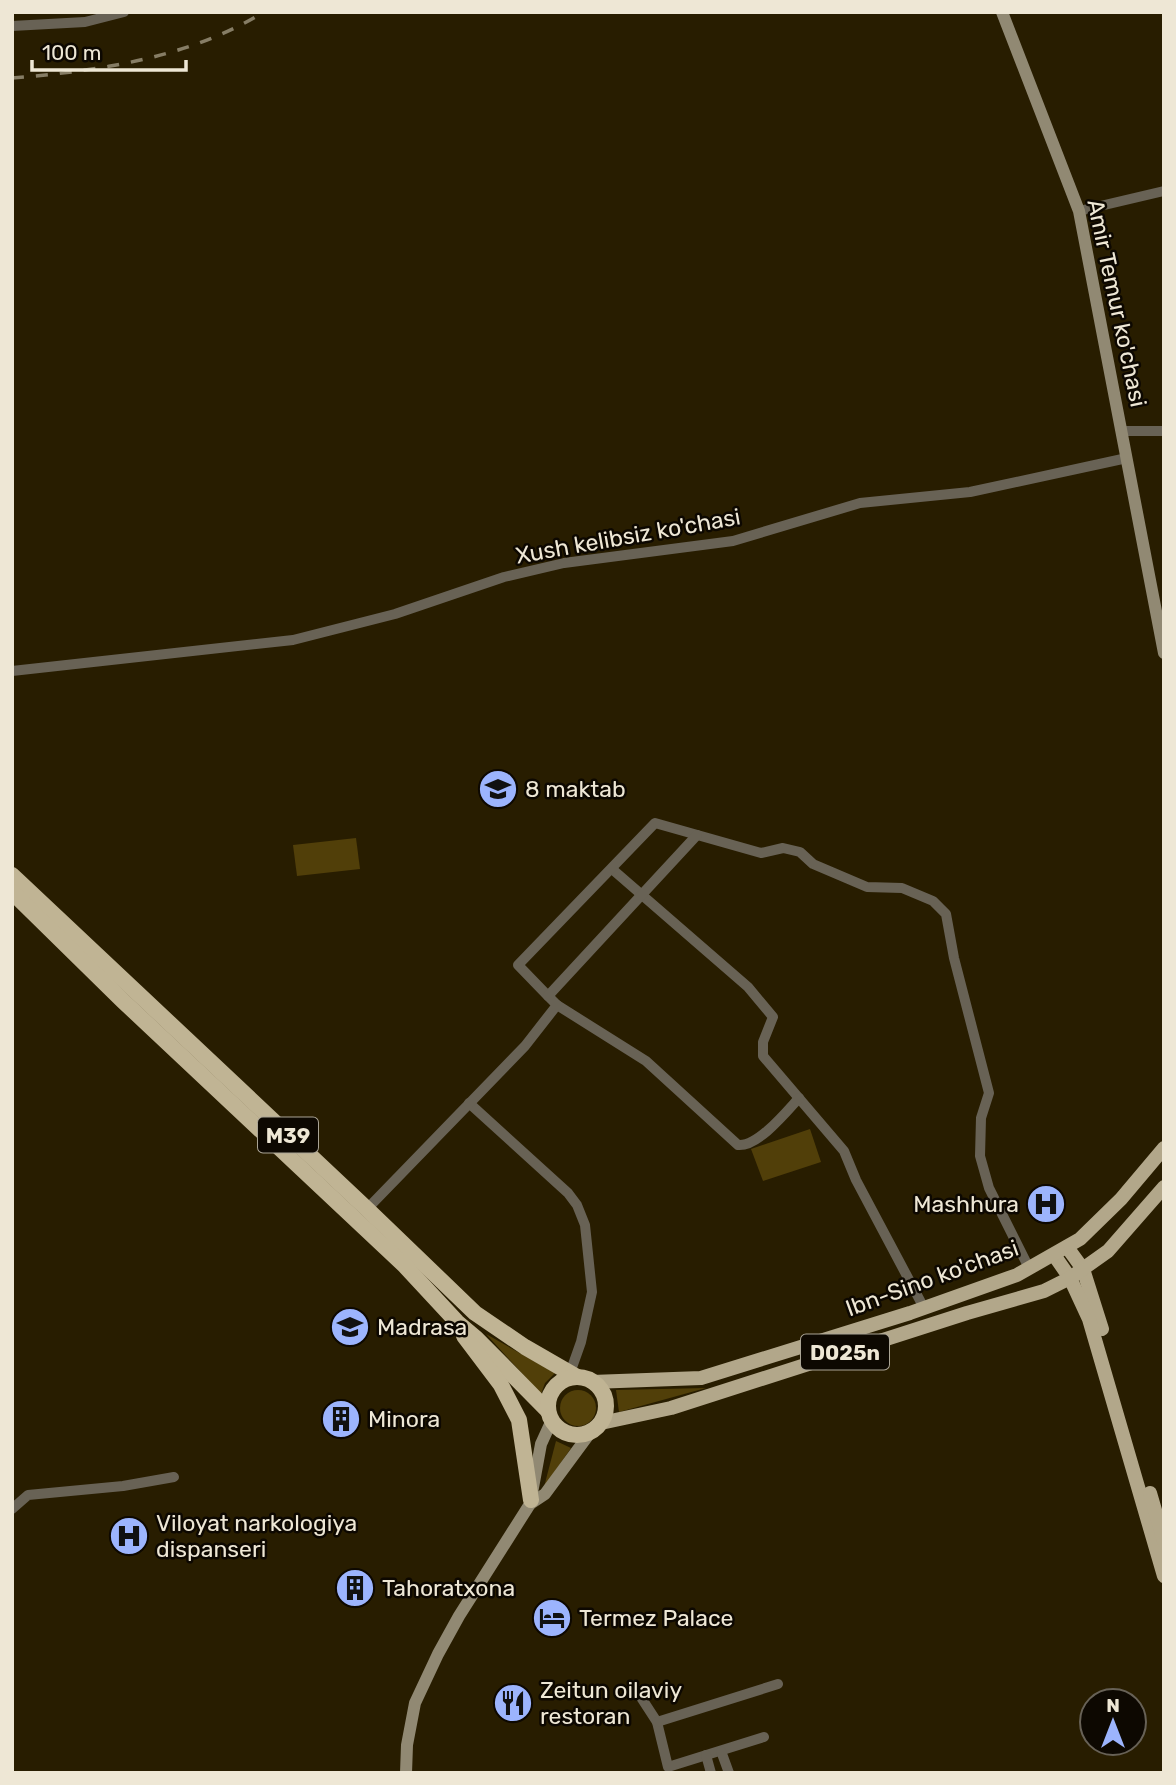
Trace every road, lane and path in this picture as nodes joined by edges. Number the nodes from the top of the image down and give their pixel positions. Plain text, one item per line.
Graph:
1 (124, 12) edge
2 (1002, 12) edge
3 (12, 26) edge
4 (1164, 191) edge
5 (1079, 211) junction
6 (1123, 431) junction
7 (1164, 431) edge
8 (1127, 458) junction
9 (1164, 653) edge
10 (12, 671) edge
11 (697, 835) junction
12 (612, 869) junction
13 (12, 874) edge
14 (12, 892) edge
15 (642, 895) junction
16 (548, 996) junction
17 (557, 1005) junction
18 (799, 1098) junction
19 (469, 1104) junction
20 (1164, 1148) edge
21 (1164, 1187) edge
22 (368, 1209) junction
23 (1067, 1247) junction
24 (1054, 1255) junction
25 (1029, 1268) junction
26 (1083, 1269) junction
27 (1070, 1279) junction
28 (924, 1308) junction
29 (457, 1322) junction
30 (580, 1377) junction
31 (550, 1416) junction
32 (596, 1428) junction
33 (174, 1477) dead end
34 (531, 1502) junction
35 (12, 1509) edge
36 (1164, 1541) edge
37 (1164, 1576) edge
38 (778, 1684) dead end
39 (633, 1685) dead end
40 (657, 1722) junction
41 (764, 1737) dead end
42 (721, 1751) junction
43 (706, 1755) junction
44 (668, 1770) edge
45 (406, 1773) edge
46 (711, 1773) edge
47 (729, 1773) edge

1 - 3 street
2 - 5 main road, Amir Temur ko'chasi
4 - 5 street
5 - 6 main road, Amir Temur ko'chasi
6 - 7 street
6 - 8 main road, Amir Temur ko'chasi
8 - 9 main road, Amir Temur ko'chasi
8 - 10 street, Xush kelibsiz ko'chasi
11 - 12 street
11 - 15 street
11 - 25 street
12 - 15 street
12 - 16 street
13 - 22 highway, M39
14 - 29 highway, M39
15 - 16 street
15 - 18 street
16 - 17 street
17 - 18 street
17 - 19 street
18 - 28 street
19 - 22 street
19 - 30 street
20 - 23 main road, Ibn-Sino ko'chasi
21 - 26 main road, Ibn-Sino ko'chasi
22 - 30 highway, M39
23 - 24 main road, Ibn-Sino ko'chasi / D025n
23 - 26 main road
24 - 25 main road, Ibn-Sino ko'chasi / D025n
24 - 27 main road
25 - 28 main road, Ibn-Sino ko'chasi / D025n
26 - 27 main road, Ibn-Sino ko'chasi / D025n
26 - 36 main road
27 - 32 main road, Ibn-Sino ko'chasi / D025n
27 - 37 main road
28 - 30 main road, Ibn-Sino ko'chasi / D025n
29 - 31 highway, M39
29 - 34 highway
30 - 31 highway
30 - 32 highway
31 - 32 highway
31 - 34 main road
32 - 34 main road
33 - 35 street
34 - 45 main road
38 - 40 street
39 - 40 street
40 - 44 street
41 - 42 street
42 - 43 street
42 - 47 street
43 - 44 street
43 - 46 street

